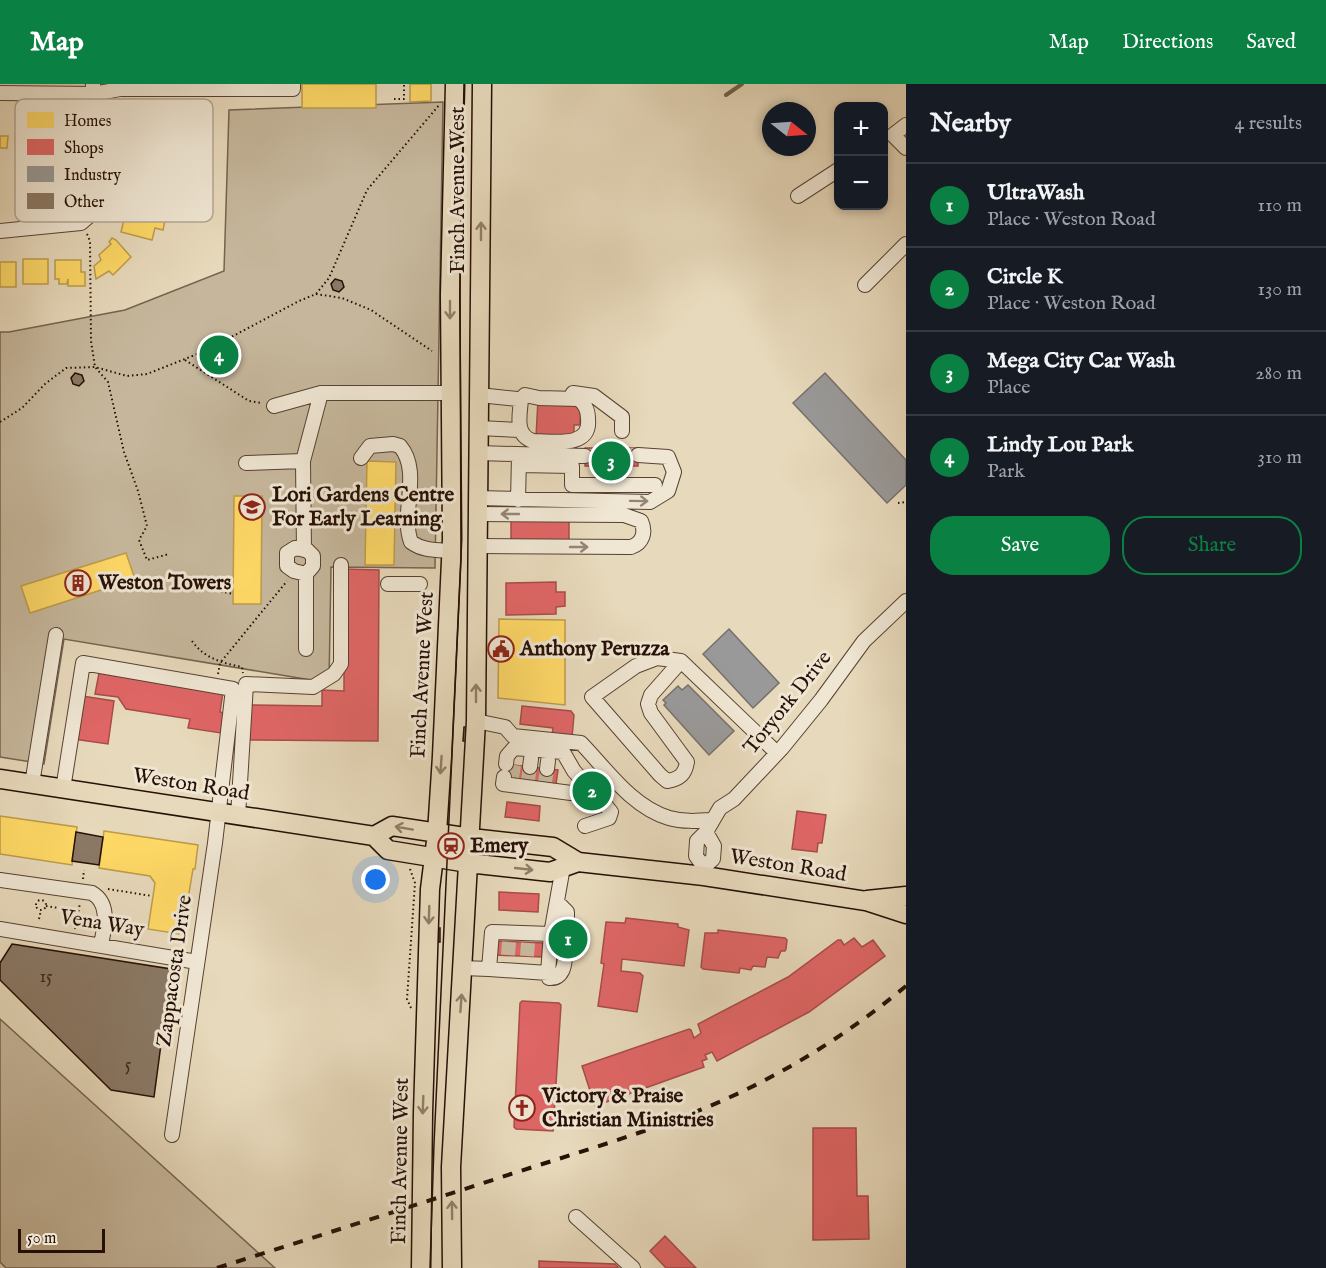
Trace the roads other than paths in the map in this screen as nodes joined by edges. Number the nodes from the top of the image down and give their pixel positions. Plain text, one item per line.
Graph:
1 (293, 84) edge
2 (455, 84) edge
3 (482, 84) edge
4 (93, 89) edge
5 (0, 93) edge
6 (906, 125) edge
7 (888, 138) edge
8 (906, 147) edge
9 (834, 173) edge
10 (798, 196) dead end
11 (83, 222) edge
12 (0, 231) edge
13 (906, 244) edge
14 (864, 285) dead end
15 (321, 393) junction
16 (450, 393) junction
17 (479, 395) junction
18 (519, 399) junction
19 (274, 406) road end
20 (479, 428) junction
21 (621, 431) dead end
22 (523, 434) junction
23 (478, 453) junction
24 (638, 455) tunnel mouth
25 (585, 456) tunnel mouth
26 (361, 458) dead end
27 (519, 460) junction
28 (303, 461) junction
29 (246, 463) dead end
30 (655, 485) dead end
31 (518, 500) junction
32 (477, 506) junction
33 (477, 546) junction
34 (304, 550) junction
35 (452, 551) junction
36 (341, 565) dead end
37 (300, 573) junction
38 (388, 584) dead end
39 (420, 584) dead end
40 (906, 601) edge
41 (56, 635) dead end
42 (306, 649) dead end
43 (681, 661) junction
44 (476, 721) junction
45 (777, 753) junction
46 (574, 776) tunnel mouth
47 (0, 779) edge
48 (32, 784) junction
49 (63, 789) junction
50 (571, 793) tunnel mouth
51 (602, 801) dead end
52 (218, 812) junction
53 (238, 816) junction
54 (585, 826) dead end
55 (709, 826) junction
56 (437, 833) junction
57 (374, 836) junction
58 (471, 838) junction
59 (433, 857) junction
60 (468, 863) junction
61 (571, 865) junction
62 (704, 871) junction
63 (0, 880) edge
64 (906, 896) edge
65 (866, 901) junction
66 (557, 902) junction
67 (906, 914) edge
68 (567, 924) tunnel mouth
69 (0, 929) edge
70 (551, 934) junction
71 (509, 943) junction
72 (528, 944) junction
73 (101, 945) junction
74 (565, 954) tunnel mouth
75 (197, 962) junction
76 (462, 968) junction
77 (489, 969) junction
78 (508, 970) junction
79 (526, 971) junction
80 (548, 973) junction
81 (172, 1135) dead end
82 (576, 1217) dead end
83 (421, 1268) edge
84 (452, 1268) edge
85 (633, 1268) edge

1 - 4 street
2 -> 16 main road, Finch Avenue West
17 -> 3 main road, Finch Avenue West
4 - 5 street
6 - 7 street
7 - 8 street
9 - 10 street
11 - 12 street
13 - 14 street
15 - 16 street
15 - 19 street
15 - 28 street
16 - 35 main road, Finch Avenue West
17 - 18 street
17 - 20 main road, Finch Avenue West
18 - 21 street
18 - 22 street
18 - 22 street
20 - 22 street
20 - 23 main road, Finch Avenue West
22 - 27 street
23 - 27 street
23 - 32 main road, Finch Avenue West
31 -> 24 street
25 - 27 street
26 - 35 street
27 - 30 street
27 - 31 street
28 - 29 street
28 - 34 street
31 - 32 street
32 - 33 main road, Finch Avenue West
33 -> 32 street
44 -> 33 main road, Finch Avenue West
34 - 37 street
34 - 37 street
35 -> 56 main road, Finch Avenue West
36 - 53 street
37 - 42 street
38 - 39 street
40 - 45 street, Toryork Drive
41 - 48 street
43 - 43 street
43 - 45 street
44 - 55 street
44 - 58 main road, Finch Avenue West
45 - 55 street, Toryork Drive
46 - 50 street
47 - 48 main road, Weston Road
48 - 49 main road, Weston Road
49 - 52 main road, Weston Road
49 - 52 street, Zappacosta Drive
51 - 54 street
52 - 53 main road, Weston Road
52 - 75 street, Zappacosta Drive
53 - 57 main road, Weston Road
55 - 62 street
56 -> 57 main road, Weston Road
56 - 58 main road, Weston Road
56 - 59 main road, Finch Avenue West
57 - 59 main road, Weston Road
58 - 60 main road, Finch Avenue West
58 - 61 main road, Weston Road
59 - 60 main road, Weston Road
59 -> 83 main road, Finch Avenue West
60 -> 61 main road, Weston Road
60 - 76 main road, Finch Avenue West
61 - 62 main road, Weston Road
61 - 66 street
62 - 65 main road, Weston Road
63 - 73 street
64 - 65 main road, Weston Road
65 - 67 main road, Weston Road
66 - 68 street
66 - 70 street
69 - 73 street, Vena Way
70 - 72 street
70 - 80 street
71 - 72 street
71 - 77 street
71 - 78 street
72 - 79 street
73 - 75 street, Vena Way
74 - 80 street
75 - 81 street, Zappacosta Drive
76 - 77 street
84 -> 76 main road, Finch Avenue West
77 - 78 street
78 - 79 street
79 - 80 street
82 - 85 street

